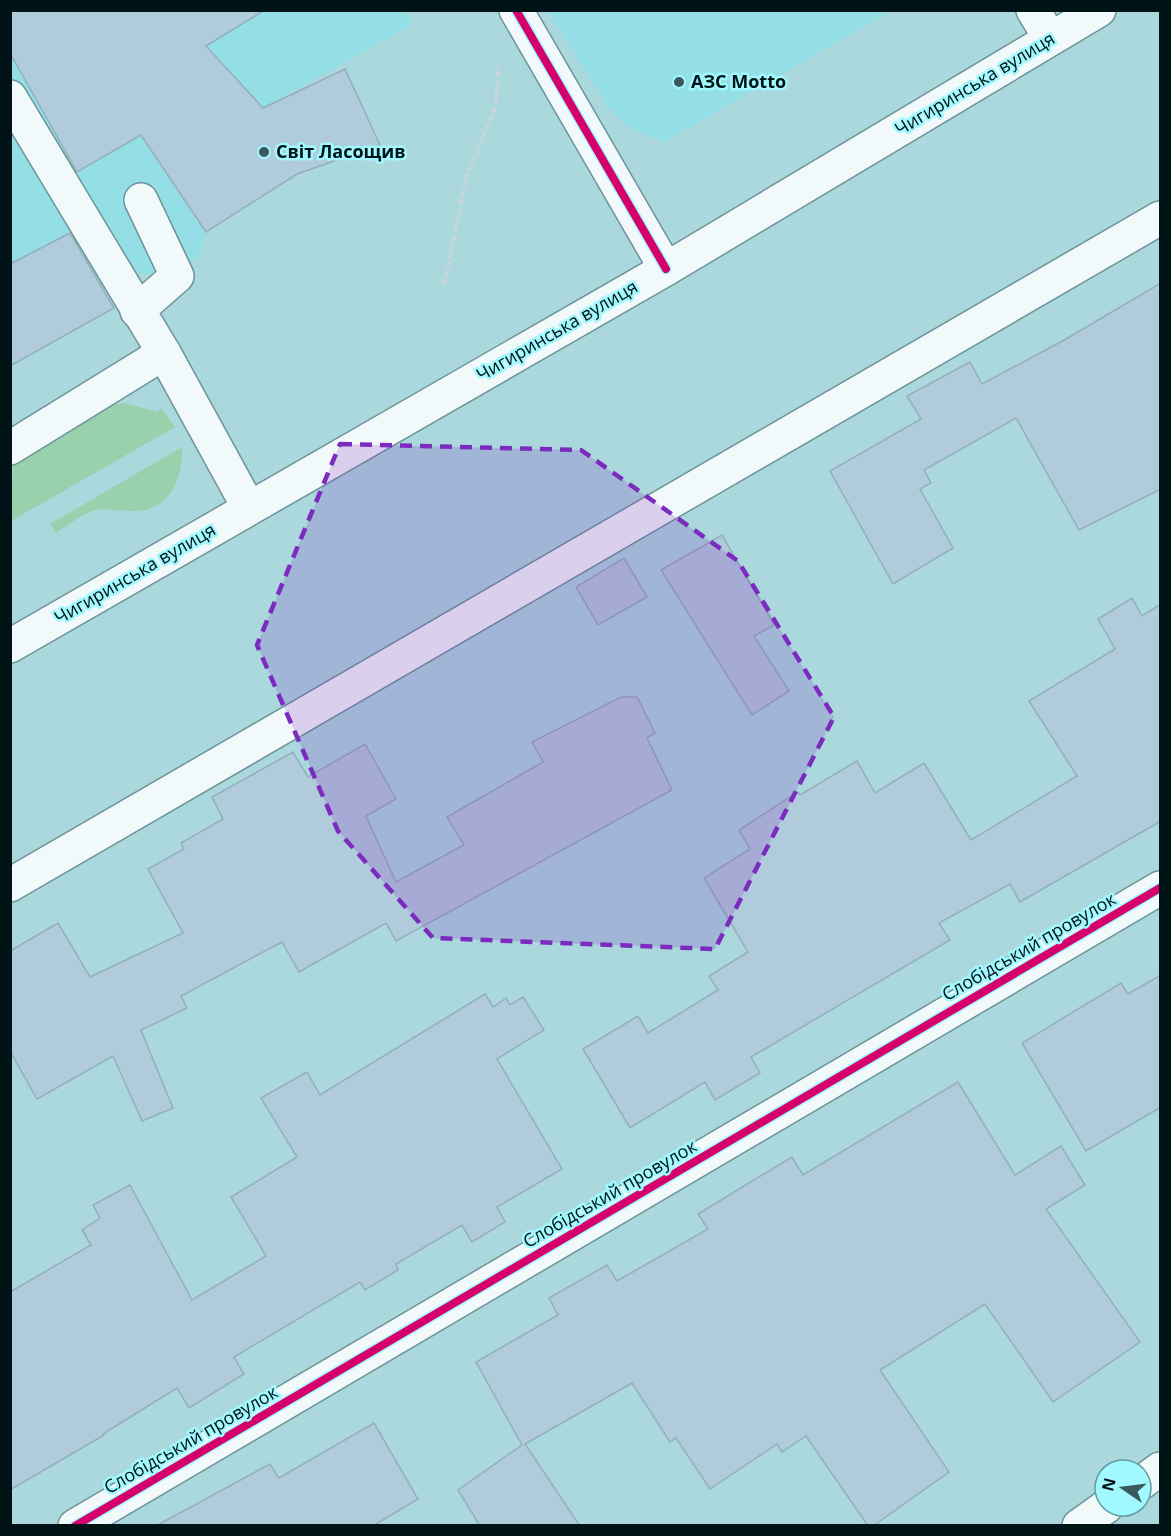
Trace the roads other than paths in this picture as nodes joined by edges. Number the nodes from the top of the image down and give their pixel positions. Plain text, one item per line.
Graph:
1 (516, 10) edge
2 (1033, 10) edge
3 (1099, 10) edge
4 (1050, 38) junction
5 (10, 98) edge
6 (141, 200) dead end
7 (1161, 218) edge
8 (666, 268) junction
9 (137, 311) junction
10 (164, 353) junction
11 (10, 447) edge
12 (249, 508) junction
13 (10, 646) edge
14 (10, 885) edge
15 (1161, 888) edge
16 (1093, 1516) edge
17 (75, 1526) edge
18 (1079, 1526) edge

1 - 8 street
2 - 4 street
3 - 4 street, Чигиринська вулиця
4 - 8 street, Чигиринська вулиця
5 - 9 street
6 - 9 street
7 - 14 street
8 - 12 street, Чигиринська вулиця
9 - 10 street
10 - 11 street
10 - 12 street
12 - 13 street, Чигиринська вулиця
15 - 17 street, Слобідський провулок
16 - 18 street

